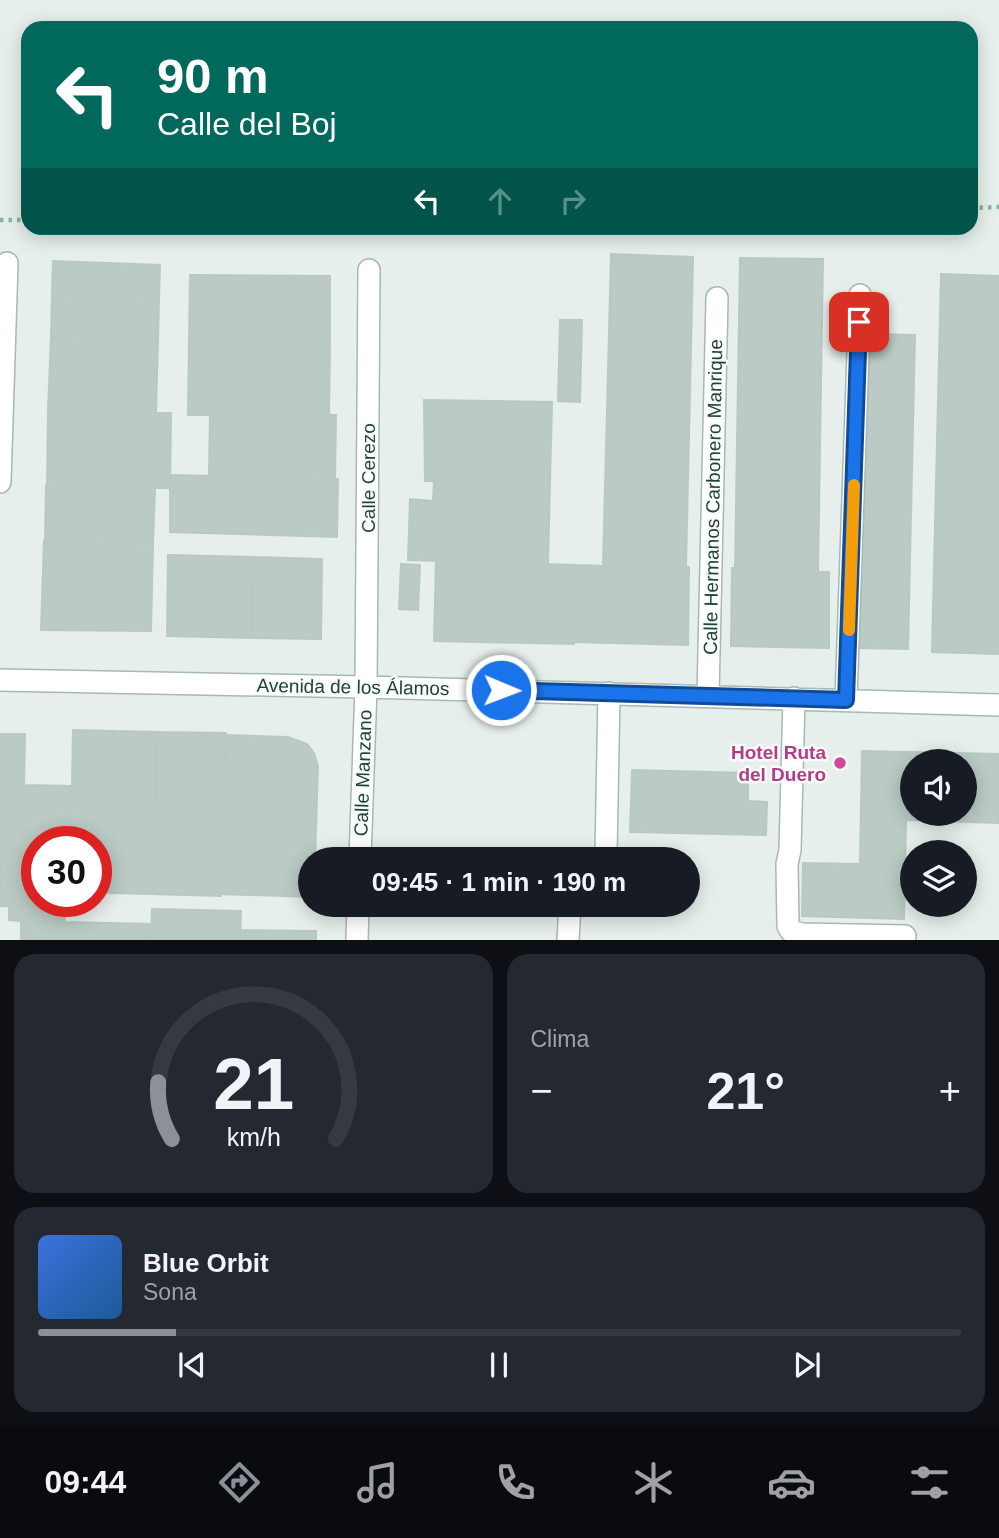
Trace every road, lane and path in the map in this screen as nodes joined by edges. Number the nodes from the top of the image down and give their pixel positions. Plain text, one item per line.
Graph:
1 (999, 207) edge
2 (978, 208) edge
3 (0, 220) edge
4 (21, 220) edge
5 (7, 263) dead end
6 (369, 270) dead end
7 (860, 295) dead end
8 (717, 298) dead end
9 (0, 482) edge
10 (0, 680) edge
11 (366, 687) junction
12 (609, 693) junction
13 (708, 696) junction
14 (794, 698) junction
15 (846, 700) junction
16 (999, 705) edge
17 (360, 847) edge
18 (606, 847) edge
19 (357, 917) edge
20 (569, 917) edge
21 (905, 936) dead end
22 (356, 940) edge
23 (568, 940) edge

1 - 2 path
3 - 4 path
5 - 9 street
6 - 11 street, Calle Cerezo
7 - 15 street
8 - 13 street, Calle Hermanos Carbonero Manrique
10 - 11 street, Avenida de los Álamos
11 - 12 street, Avenida de los Álamos
11 - 17 street, Calle Manzano
12 - 13 street, Avenida de los Álamos
12 - 18 street
13 - 14 street, Avenida de los Álamos
14 - 15 street, Avenida de los Álamos
14 - 21 street
15 - 16 street, Avenida de los Álamos
19 - 22 street
20 - 23 street

